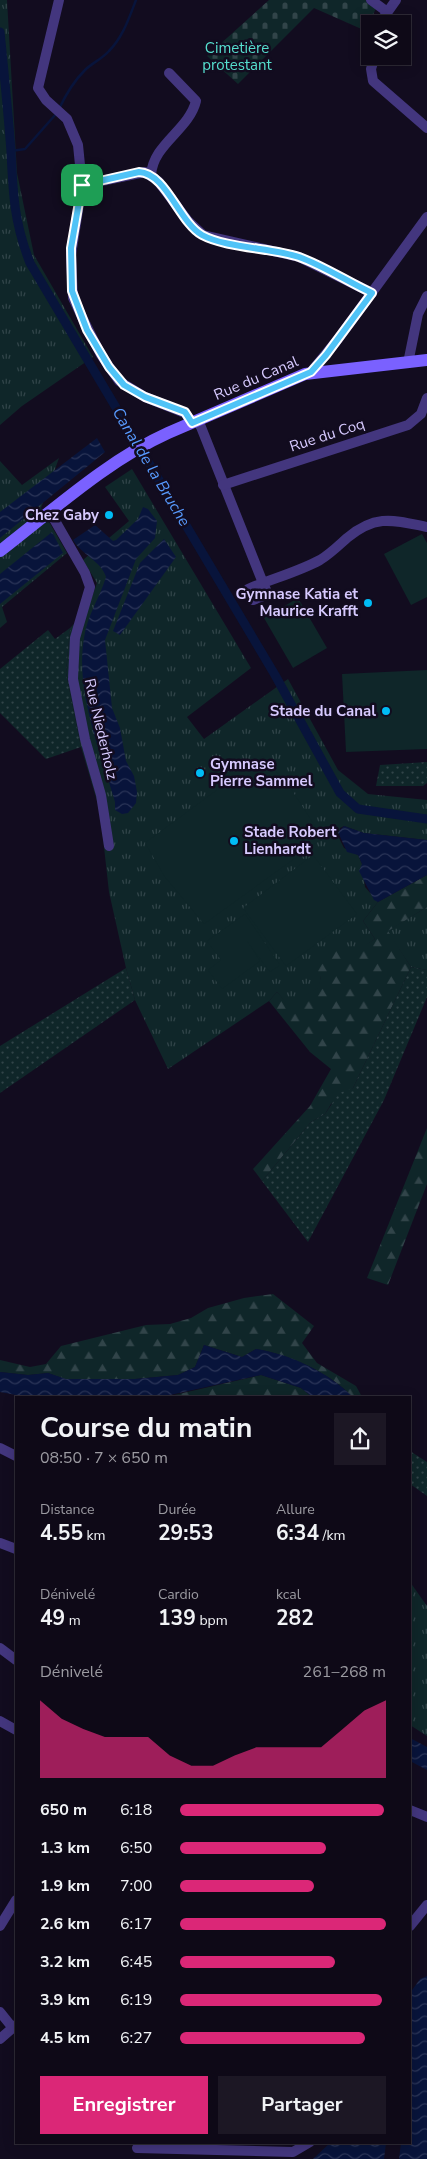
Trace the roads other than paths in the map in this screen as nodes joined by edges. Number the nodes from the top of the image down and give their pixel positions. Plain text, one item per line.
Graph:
1 (59, 0) edge
2 (371, 0) edge
3 (396, 0) edge
4 (386, 12) junction
5 (384, 15) edge
6 (372, 65) edge
7 (168, 73) dead end
8 (427, 128) edge
9 (151, 175) junction
10 (82, 185) junction
11 (427, 217) edge
12 (372, 293) junction
13 (427, 296) edge
14 (427, 360) edge
15 (408, 363) junction
16 (311, 372) junction
17 (427, 398) edge
18 (195, 422) junction
19 (223, 485) junction
20 (50, 512) junction
21 (427, 527) edge
22 (0, 551) edge
23 (109, 846) dead end
24 (0, 1448) edge
25 (15, 1456) edge
26 (0, 1543) edge
27 (15, 1549) edge
28 (0, 1648) edge
29 (15, 1659) edge
30 (0, 1721) edge
31 (15, 1729) edge
32 (411, 1810) edge
33 (427, 1817) edge
34 (15, 1902) edge
35 (427, 1905) edge
36 (411, 1925) edge
37 (0, 1926) edge
38 (0, 2012) edge
39 (14, 2026) edge
40 (0, 2039) edge
41 (307, 2144) edge
42 (137, 2150) edge

1 - 10 street
2 - 4 street
3 - 4 street
4 - 5 street
6 - 8 street
7 - 9 street
9 - 10 street
9 - 12 street
10 - 18 street
11 - 12 street
12 - 16 street
13 - 15 street
14 - 15 main road, Rue du Canal
15 - 16 main road, Rue du Canal
16 - 18 main road, Rue du Canal
17 - 19 street, Rue du Coq
18 - 19 street
18 - 20 main road, Rue du Canal
19 - 21 street
20 - 22 main road, Rue du Canal
20 - 23 street, Rue Niederholz
24 - 25 street
26 - 27 street
28 - 29 street
30 - 31 street
32 - 33 street
34 - 37 street
35 - 36 street
38 - 39 street
39 - 40 street
41 - 42 street

